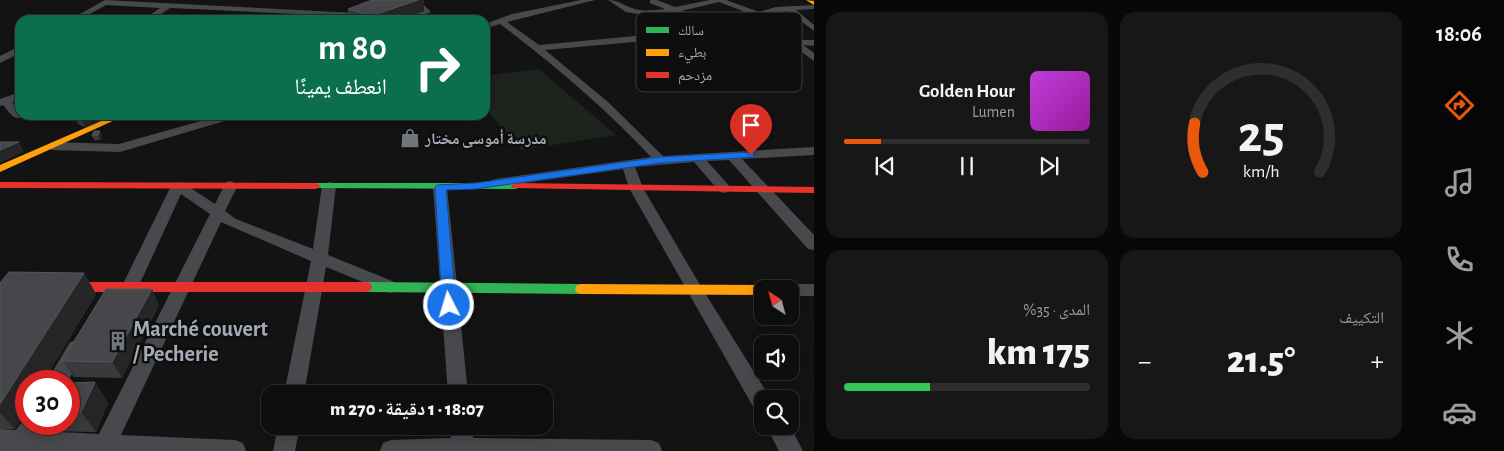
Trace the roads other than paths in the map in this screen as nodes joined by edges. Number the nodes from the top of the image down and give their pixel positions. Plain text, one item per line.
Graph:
1 (387, 0) edge
2 (415, 0) edge
3 (550, 0) edge
4 (591, 0) edge
5 (719, 0) edge
6 (730, 0) edge
7 (808, 0) edge
8 (651, 1) edge
9 (107, 2) edge
10 (616, 2) edge
11 (636, 2) dead end
12 (814, 3) edge
13 (168, 6) junction
14 (219, 7) edge
15 (738, 7) junction
16 (814, 7) edge
17 (789, 8) junction
18 (304, 9) junction
19 (776, 9) junction
20 (677, 11) junction
21 (685, 12) edge
22 (711, 12) edge
23 (753, 12) edge
24 (766, 12) edge
25 (794, 12) edge
26 (82, 15) edge
27 (154, 15) edge
28 (299, 15) edge
29 (358, 15) joint
30 (419, 15) edge
31 (515, 16) junction
32 (802, 19) edge
33 (501, 21) junction
34 (490, 26) edge
35 (814, 29) edge
36 (636, 38) edge
37 (538, 48) junction
38 (802, 48) edge
39 (15, 52) edge
40 (814, 58) edge
41 (0, 60) edge
42 (15, 96) edge
43 (3, 102) edge
44 (15, 112) edge
45 (111, 120) edge
46 (217, 120) edge
47 (52, 146) junction
48 (40, 152) junction
49 (812, 153) edge
50 (732, 156) junction
51 (697, 158) junction
52 (660, 160) junction
53 (628, 165) junction
54 (0, 169) edge
55 (0, 179) edge
56 (0, 184) edge
57 (231, 185) junction
58 (178, 186) junction
59 (329, 186) junction
60 (476, 186) junction
61 (440, 187) junction
62 (636, 188) junction
63 (725, 189) junction
64 (763, 190) junction
65 (814, 190) edge
66 (217, 212) junction
67 (814, 245) edge
68 (320, 257) junction
69 (47, 287) edge
70 (121, 287) junction
71 (181, 287) junction
72 (313, 287) junction
73 (391, 287) junction
74 (448, 288) junction
75 (694, 290) junction
76 (754, 290) edge
77 (799, 290) edge
78 (814, 290) edge
79 (103, 304) edge
80 (88, 330) edge
81 (64, 370) edge
82 (296, 385) edge
83 (457, 385) edge
84 (754, 390) edge
85 (287, 435) edge
86 (462, 435) edge
87 (782, 435) edge
88 (23, 438) edge
89 (0, 440) edge
90 (104, 447) edge
91 (463, 450) edge
92 (235, 451) edge
93 (284, 451) edge
94 (391, 451) edge
95 (651, 451) edge
96 (792, 451) edge

1 - 29 main road
2 - 30 street
3 - 31 street
4 - 31 street
5 - 15 street
5 - 20 street
6 - 19 street
7 - 12 main road
8 - 20 street
9 - 13 street
9 - 26 street
10 - 11 street
10 - 20 street
13 - 14 street
13 - 27 street
14 - 18 street
15 - 22 street
15 - 23 street
16 - 17 street
17 - 19 street
17 - 25 street
18 - 28 street
18 - 29 street
19 - 24 street
20 - 21 street
31 - 33 street
32 - 35 street
33 - 34 street
33 - 37 street
36 - 37 street
37 - 52 street
38 - 40 street
39 - 41 street
42 - 43 street
43 - 44 street
45 - 47 main road
46 - 47 street
47 - 48 main road
48 - 54 main road
48 - 55 main road
49 - 50 street
50 - 51 street
50 - 64 street
51 - 52 street
51 - 63 street
52 - 53 street
53 - 60 street
53 - 62 street
56 - 58 main road
57 - 58 main road
57 - 59 main road
57 - 66 street
58 - 66 street
58 - 70 street
59 - 61 main road
59 - 68 street
60 - 61 main road
60 - 62 main road
61 - 74 street
62 - 63 main road
62 - 75 street
63 - 64 main road
64 - 65 main road
64 - 67 street
66 - 68 street
66 - 71 street
68 - 72 street
68 - 73 street
69 - 70 main road
70 - 71 main road
70 - 79 street
71 - 72 main road
71 - 90 street
72 - 73 main road
72 - 82 street
73 - 74 main road
74 - 75 main road
74 - 83 street
75 - 76 main road
75 - 84 street
77 - 78 street
80 - 81 street
85 - 93 street
86 - 91 street
87 - 96 street
88 - 89 street
88 - 90 street
90 - 92 street
91 - 94 street
91 - 95 street

